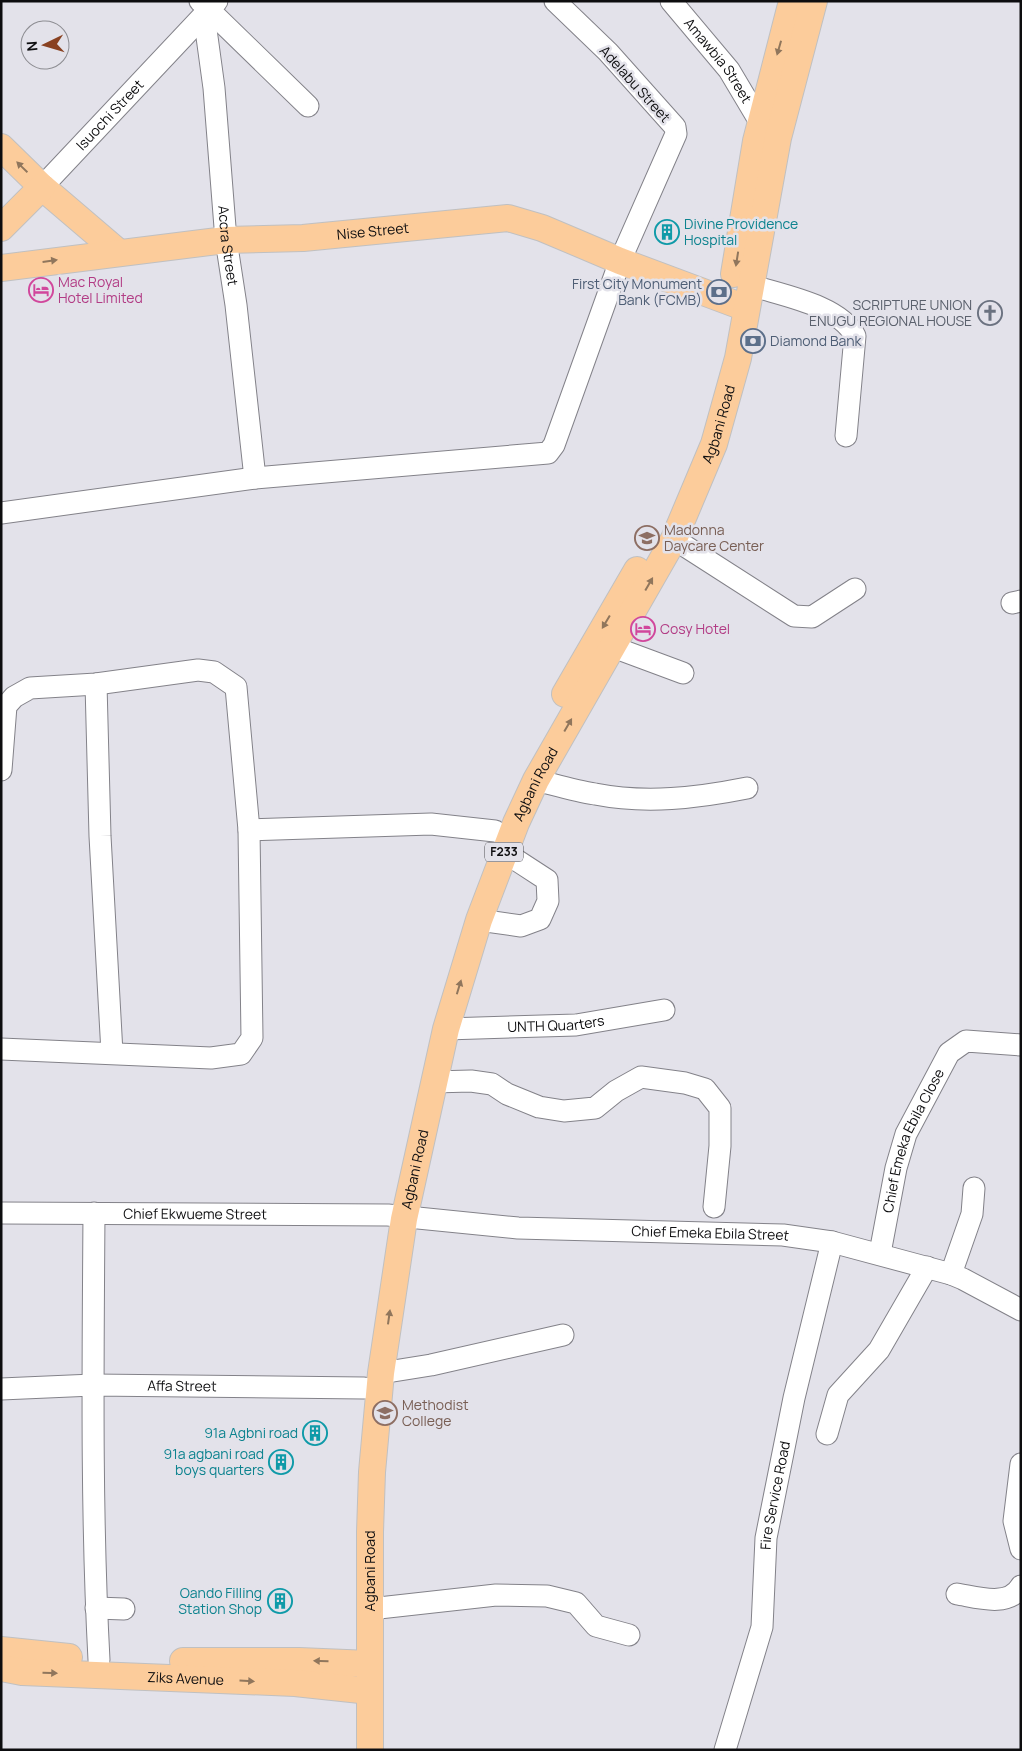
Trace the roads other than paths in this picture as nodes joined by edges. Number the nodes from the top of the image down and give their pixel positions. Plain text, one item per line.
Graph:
1 (555, 1) edge
2 (672, 1) edge
3 (792, 1) edge
4 (814, 1) edge
5 (208, 7) edge
6 (308, 106) dead end
7 (769, 130) junction
8 (1, 147) edge
9 (42, 187) junction
10 (1, 228) edge
11 (226, 240) junction
12 (118, 252) junction
13 (620, 261) junction
14 (1, 268) edge
15 (742, 298) junction
16 (846, 436) dead end
17 (254, 478) junction
18 (1, 513) edge
19 (674, 540) junction
20 (855, 589) dead end
21 (613, 647) junction
22 (683, 673) dead end
23 (96, 684) junction
24 (1, 770) edge
25 (536, 780) junction
26 (747, 788) dead end
27 (249, 830) junction
28 (500, 842) junction
29 (479, 920) junction
30 (664, 1010) dead end
31 (446, 1029) junction
32 (1021, 1045) edge
33 (1, 1049) edge
34 (112, 1053) junction
35 (433, 1082) junction
36 (974, 1188) dead end
37 (714, 1207) dead end
38 (1, 1213) edge
39 (94, 1213) junction
40 (396, 1217) junction
41 (832, 1242) junction
42 (880, 1253) junction
43 (927, 1267) junction
44 (951, 1274) junction
45 (1021, 1310) edge
46 (563, 1335) dead end
47 (373, 1380) junction
48 (93, 1385) junction
49 (1, 1389) edge
50 (827, 1434) dead end
51 (1021, 1464) edge
52 (1021, 1549) edge
53 (1021, 1586) edge
54 (957, 1594) dead end
55 (96, 1608) junction
56 (124, 1609) dead end
57 (370, 1609) junction
58 (628, 1635) dead end
59 (1, 1650) edge
60 (99, 1660) junction
61 (362, 1663) junction
62 (1, 1668) edge
63 (361, 1690) junction
64 (355, 1750) edge
65 (370, 1750) edge
66 (725, 1750) edge

1 - 13 street, Adelabu Street
2 - 7 street, Amawbia Street
3 -> 7 main road, Agbani Road / F233
4 - 7 main road, Agbani Road / F233
5 - 6 street
5 - 9 street, Isuochi Street
5 - 11 street, Accra Street
7 - 15 main road, Agbani Road / F233
9 -> 8 main road
9 - 10 main road, Isuochi Street
9 - 12 main road
11 - 12 main road, Nise Street
11 - 13 main road, Nise Street
11 - 17 street, Accra Street
14 -> 12 main road, Nise Street
13 - 15 main road, Nise Street
13 - 17 street
15 - 16 street
15 - 19 main road, Agbani Road / F233
15 -> 28 main road, Agbani Road / F233
17 - 18 street
19 - 20 street
21 -> 19 main road, Agbani Road / F233
21 - 22 street
25 -> 21 main road, Agbani Road / F233
23 - 24 street
23 - 27 street
23 - 34 street
25 - 26 street
25 - 28 main road, Agbani Road / F233
27 - 28 street
27 - 34 street
28 - 29 main road, Agbani Road / F233
28 - 29 street
28 - 40 main road, Agbani Road / F233
31 -> 29 main road, Agbani Road / F233
30 - 31 street, UNTH Quarters
31 - 35 main road, Agbani Road / F233
32 - 42 street, Chief Emeka Ebila Close
33 - 34 street
35 - 37 street
35 - 40 main road, Agbani Road / F233
36 - 44 street
38 - 39 street, Chief Ekwueme Street
39 - 40 street, Chief Ekwueme Street
39 - 48 street
40 - 41 street, Chief Emeka Ebila Street
40 - 47 main road, Agbani Road / F233
41 - 42 street, Chief Emeka Ebila Street
41 - 66 street, Fire Service Road
42 - 43 street, Chief Emeka Ebila Street
43 - 44 street, Chief Emeka Ebila Street
43 - 50 street
44 - 45 street, Chief Emeka Ebila Street
46 - 47 street, Affa Street
47 - 48 street, Affa Street
47 - 57 main road, Agbani Road / F233
47 - 61 main road, Agbani Road / F233
48 - 49 street, Affa Street
48 - 55 street
51 - 52 street
53 - 54 street
55 - 56 street
55 - 60 street
57 - 58 street
57 - 61 main road, Agbani Road / F233
59 - 60 main road, Ziks Avenue
61 -> 60 main road, Ziks Avenue
61 - 63 main road, Agbani Road / F233
62 -> 63 main road, Ziks Avenue
63 - 64 main road, Agbani Road / F233
63 - 65 main road, Agbani Road / F233

